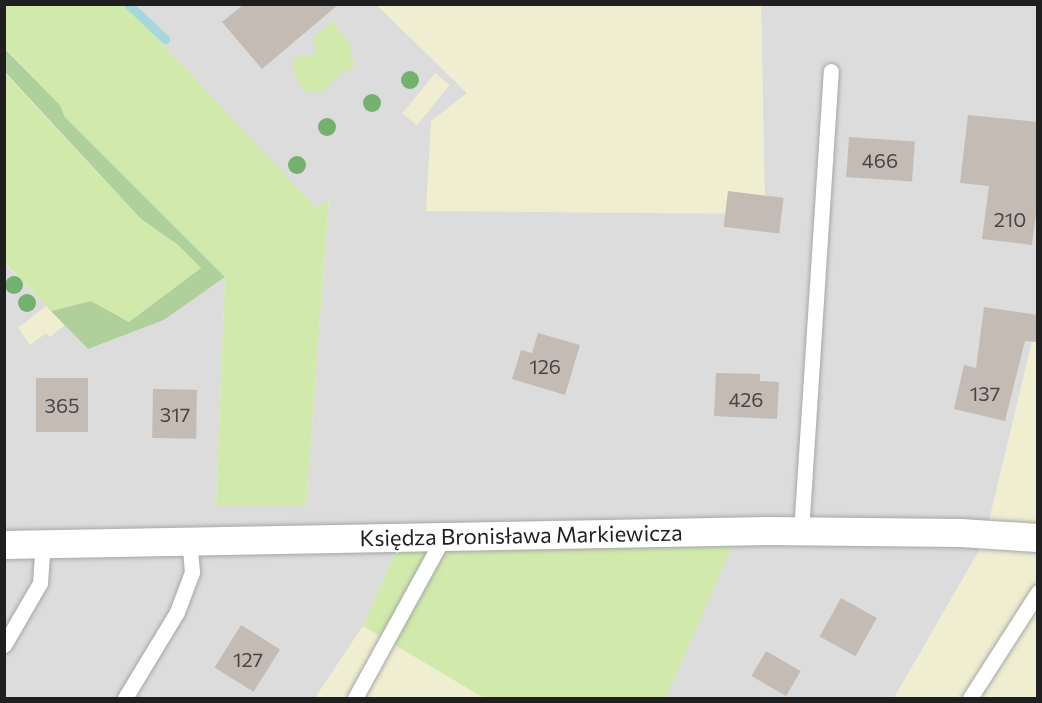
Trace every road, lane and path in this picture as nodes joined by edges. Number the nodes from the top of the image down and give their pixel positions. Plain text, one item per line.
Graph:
1 (831, 71) dead end
2 (801, 532) junction
3 (444, 536) junction
4 (1038, 538) edge
5 (189, 540) junction
6 (43, 544) junction
7 (4, 545) edge
8 (1038, 592) edge
9 (4, 645) edge
10 (125, 699) edge
11 (355, 699) edge
12 (970, 699) edge

1 - 2 lane
2 - 3 street, Księdza Bronisława Markiewicza
2 - 4 street, Księdza Bronisława Markiewicza
3 - 5 street, Księdza Bronisława Markiewicza
3 - 11 lane
5 - 6 street, Księdza Bronisława Markiewicza
5 - 10 lane
6 - 7 street, Księdza Bronisława Markiewicza
6 - 9 lane
8 - 12 lane

